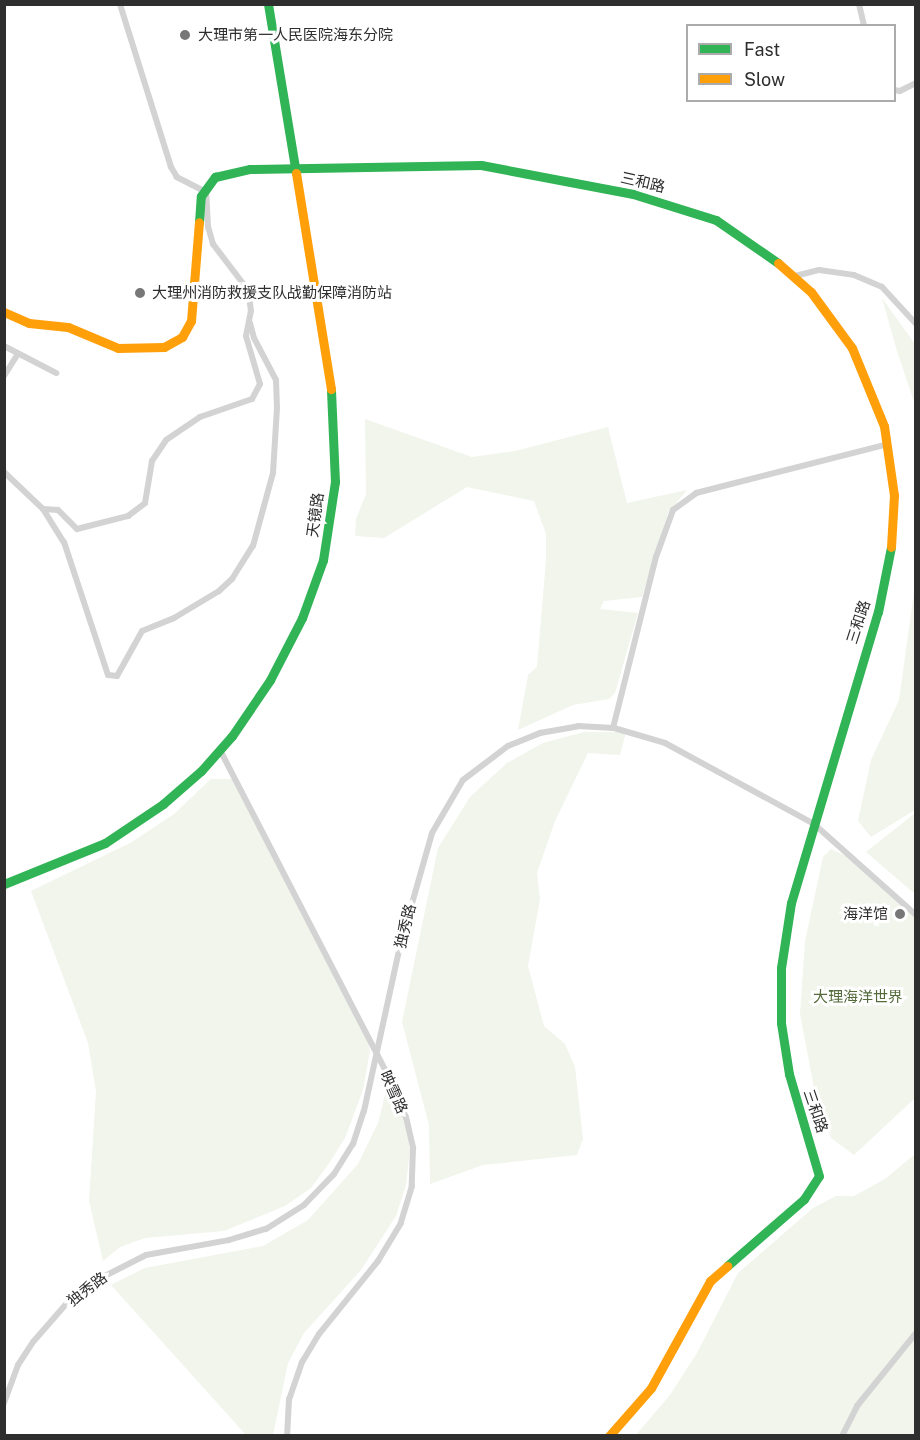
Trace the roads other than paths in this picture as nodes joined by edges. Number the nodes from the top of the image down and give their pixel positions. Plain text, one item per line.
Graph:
1 (120, 4) edge
2 (268, 4) edge
3 (859, 4) edge
4 (864, 24) edge
5 (915, 82) edge
6 (896, 90) edge
7 (296, 168) junction
8 (204, 189) junction
9 (795, 276) junction
10 (4, 312) edge
11 (249, 319) junction
12 (915, 324) edge
13 (4, 346) edge
14 (17, 355) junction
15 (56, 373) dead end
16 (4, 376) edge
17 (888, 444) junction
18 (4, 472) edge
19 (43, 509) junction
20 (613, 728) junction
21 (220, 750) junction
22 (814, 824) junction
23 (4, 884) edge
24 (915, 915) edge
25 (377, 1055) junction
26 (915, 1333) edge
27 (4, 1403) edge
28 (287, 1436) edge
29 (609, 1436) edge
30 (842, 1436) edge

1 - 8 street
2 - 7 street, 天镜路
3 - 4 street
5 - 6 street
7 - 8 street, 三和路
7 - 9 street, 三和路
7 - 21 street, 天镜路
8 - 10 street
8 - 11 street
9 - 12 street
9 - 17 street, 三和路
11 - 19 street
11 - 19 street
13 - 14 street
14 - 15 street
14 - 16 street
17 - 20 street
17 - 22 street, 三和路
18 - 19 street
20 - 22 street, 独秀路
20 - 25 street, 独秀路
21 - 23 street, 天镜路
21 - 25 street, 映雪路
22 - 24 street, 独秀路
22 - 29 street, 三和路
25 - 27 street, 独秀路
25 - 28 street, 映雪路
26 - 30 street

